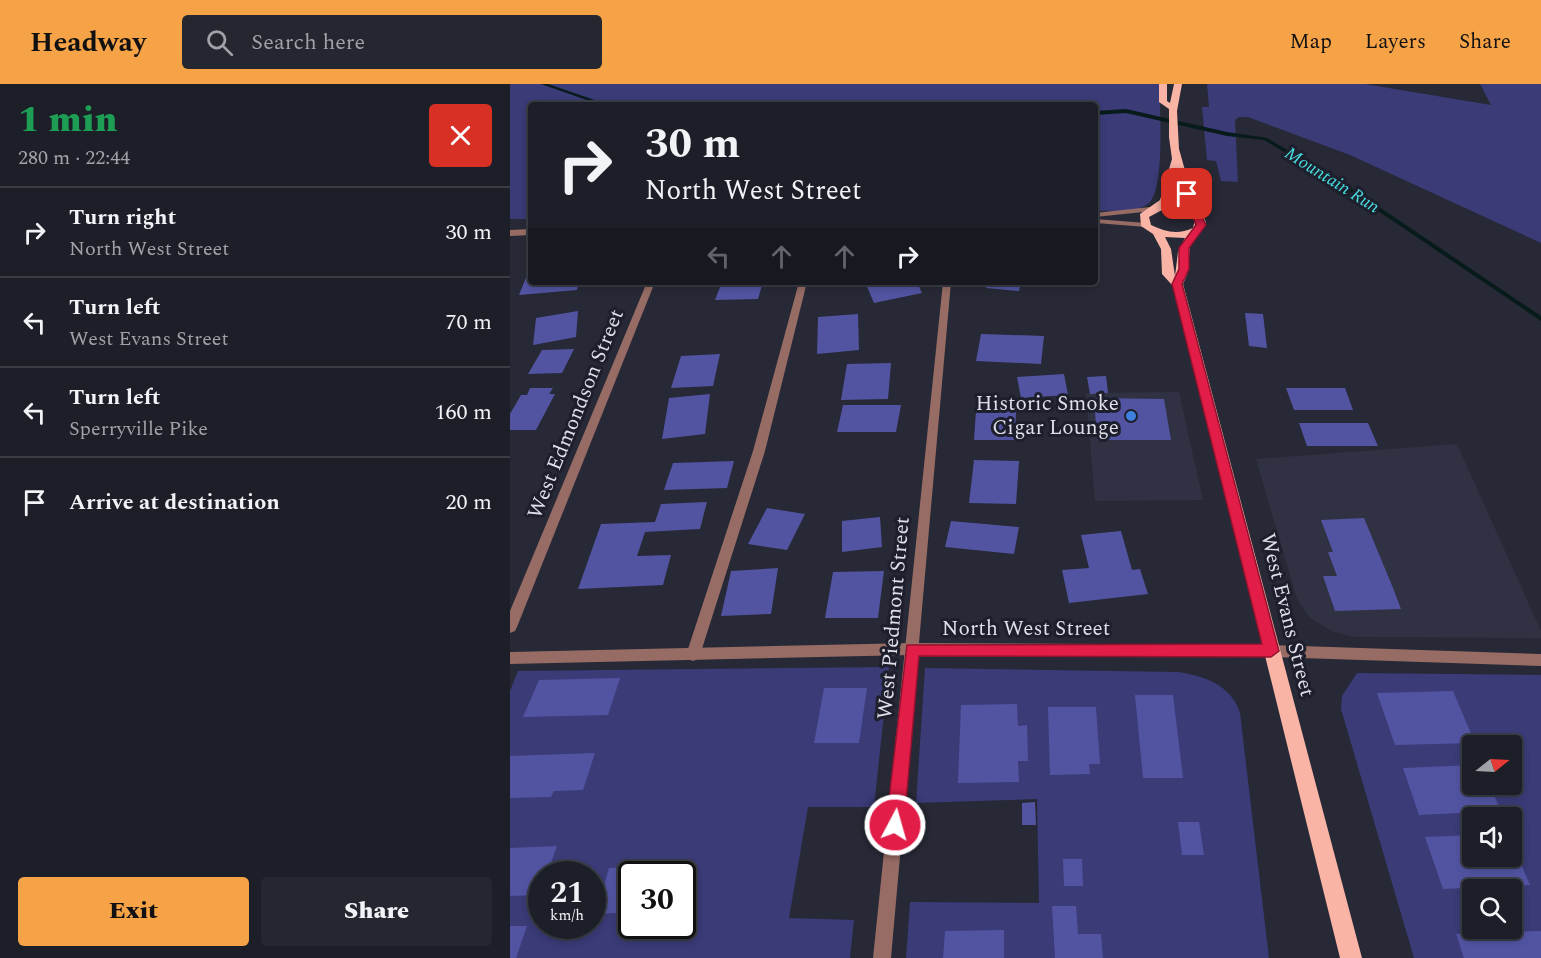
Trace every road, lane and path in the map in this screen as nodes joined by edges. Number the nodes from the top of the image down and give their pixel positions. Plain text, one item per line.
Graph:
1 (1163, 84) edge
2 (1178, 84) edge
3 (1173, 108) junction
4 (1176, 160) junction
5 (1153, 208) junction
6 (1194, 212) junction
7 (1098, 214) edge
8 (1098, 221) edge
9 (1146, 225) junction
10 (1196, 231) junction
11 (528, 232) edge
12 (1157, 232) junction
13 (510, 233) edge
14 (1177, 284) junction
15 (650, 285) edge
16 (802, 285) edge
17 (947, 285) edge
18 (510, 627) edge
19 (912, 649) junction
20 (1271, 651) junction
21 (693, 655) junction
22 (510, 658) edge
23 (1541, 660) edge
24 (882, 958) edge
25 (1351, 958) edge

1 - 3 main road
2 - 3 main road
3 - 4 main road
4 - 5 main road
4 - 6 main road
5 - 6 main road
5 - 7 street
5 - 9 main road
6 - 10 main road
8 - 9 street
9 - 12 main road
10 - 12 main road
10 - 14 main road, West Evans Street
11 - 13 street
12 - 14 main road, West Evans Street
14 - 20 main road, West Evans Street
15 - 18 street, West Edmondson Street
16 - 21 street
17 - 19 street, West Piedmont Street
19 - 20 street, North West Street
19 - 21 street, North West Street
19 - 24 street, West Piedmont Street
20 - 23 street, North West Street
20 - 25 main road, West Evans Street
21 - 22 street, North West Street

